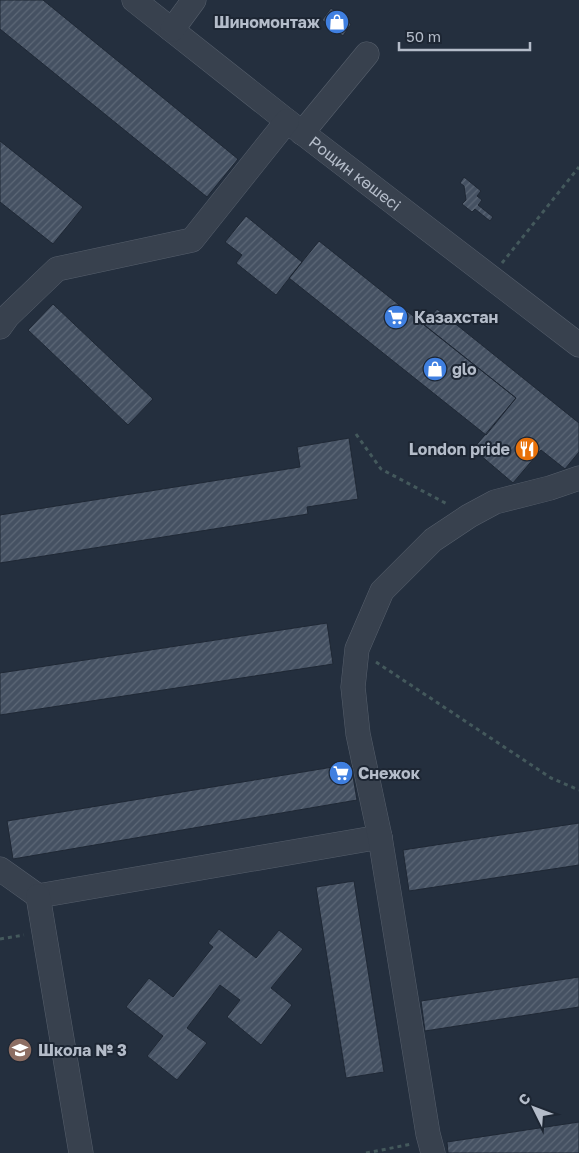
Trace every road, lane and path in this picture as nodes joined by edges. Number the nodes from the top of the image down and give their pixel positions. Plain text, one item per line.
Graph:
1 (134, 0) edge
2 (194, 0) edge
3 (172, 30) junction
4 (367, 54) dead end
5 (295, 127) junction
6 (579, 167) edge
7 (491, 277) junction
8 (0, 327) edge
9 (576, 338) edge
10 (356, 434) dead end
11 (579, 478) edge
12 (469, 516) junction
13 (357, 649) junction
14 (579, 790) edge
15 (380, 837) junction
16 (0, 869) edge
17 (38, 896) junction
18 (431, 1144) edge
19 (81, 1153) edge
20 (366, 1153) edge

1 - 3 street, Рощин көшесі
2 - 3 street
3 - 5 street, Рощин көшесі
4 - 5 street
5 - 7 street, Рощин көшесі
5 - 8 street
6 - 7 path
7 - 9 street, Рощин көшесі
10 - 12 path
11 - 12 street
12 - 13 street
13 - 14 path
13 - 15 street
15 - 17 street
15 - 18 street
16 - 17 street
17 - 19 street
18 - 20 path

